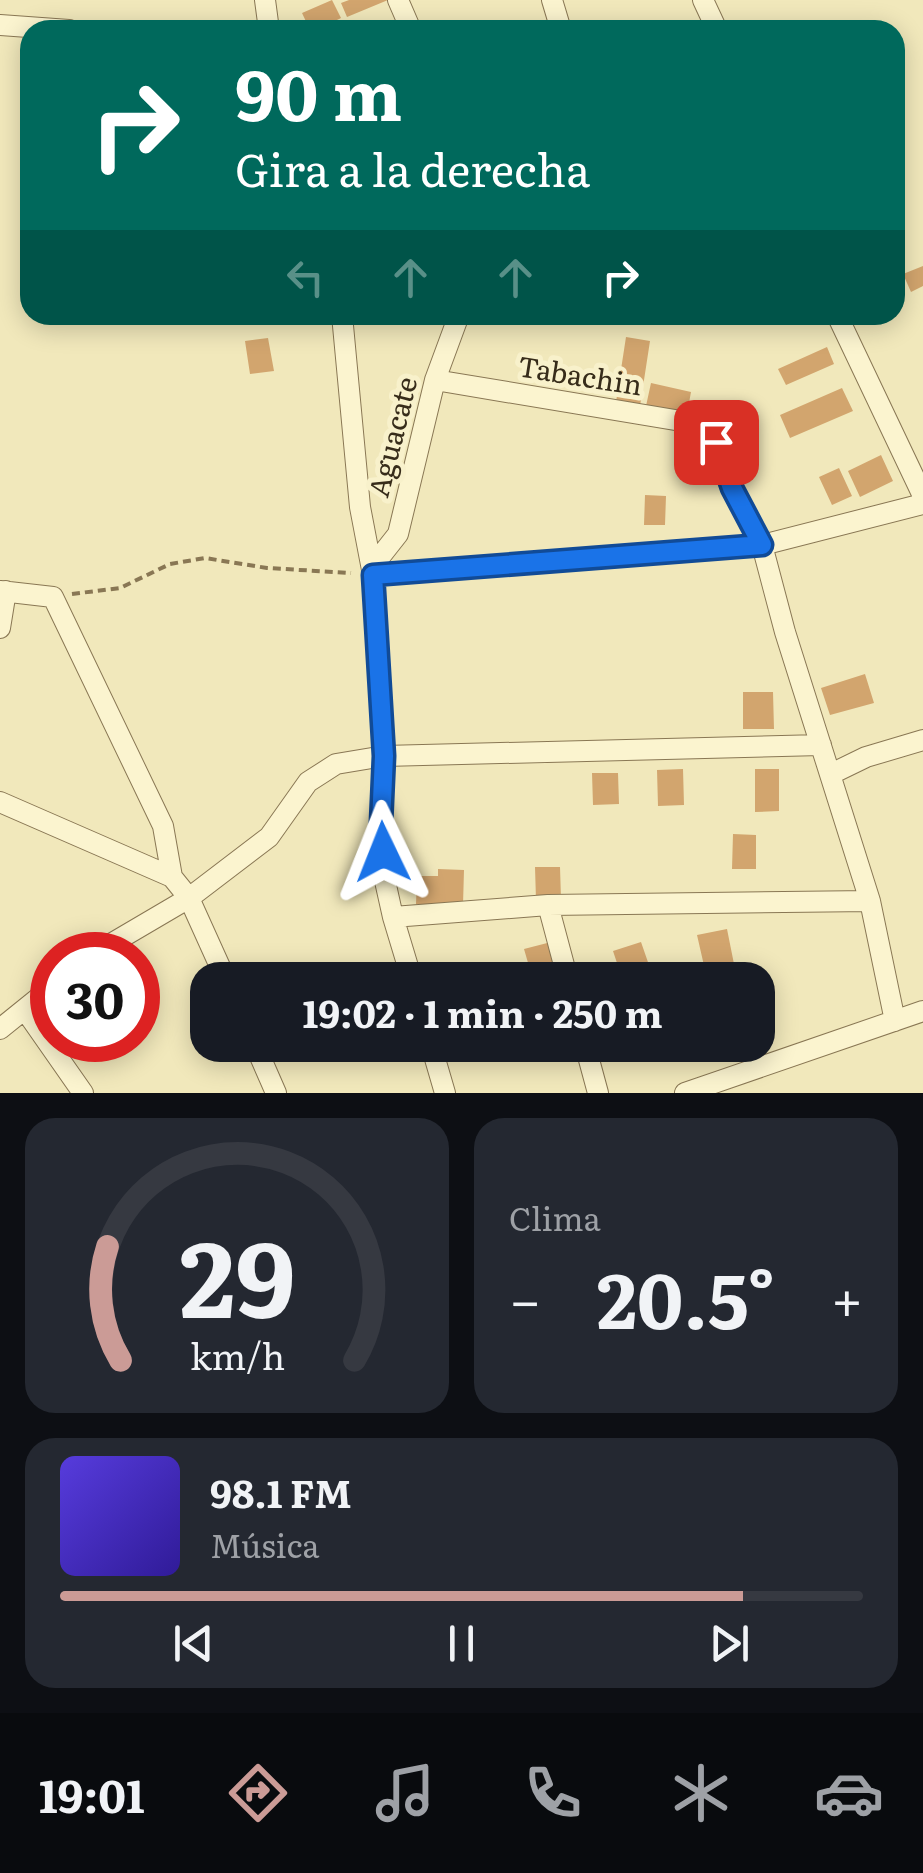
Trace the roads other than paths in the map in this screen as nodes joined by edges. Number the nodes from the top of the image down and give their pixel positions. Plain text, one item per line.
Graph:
1 (343, 325) edge
2 (455, 325) edge
3 (842, 325) edge
4 (435, 380) junction
5 (923, 496) edge
6 (923, 504) edge
7 (762, 545) junction
8 (372, 571) junction
9 (3, 590) edge
10 (0, 628) edge
11 (923, 740) edge
12 (821, 745) junction
13 (384, 756) junction
14 (831, 774) junction
15 (0, 802) edge
16 (172, 877) junction
17 (190, 898) junction
18 (870, 901) junction
19 (548, 905) junction
20 (394, 916) junction
21 (132, 932) edge
22 (218, 962) edge
23 (407, 962) edge
24 (563, 962) edge
25 (30, 1005) edge
26 (24, 1010) junction
27 (923, 1011) edge
28 (895, 1020) junction
29 (0, 1030) edge
30 (262, 1062) edge
31 (436, 1062) edge
32 (590, 1062) edge
33 (83, 1093) edge
34 (276, 1093) edge
35 (445, 1093) edge
36 (598, 1093) edge
37 (685, 1093) edge

1 - 8 street
2 - 4 street, Aguacate
3 - 5 street
4 - 7 street, Tabachin
4 - 8 street, Aguacate
6 - 7 street
7 - 8 street
7 - 12 street, Tabachin
8 - 13 street
9 - 10 street
9 - 16 street
11 - 14 street
12 - 13 street
12 - 14 street, Tabachin
13 - 17 street
13 - 20 street
14 - 18 street, Tabachin
15 - 16 street
16 - 17 street
17 - 21 street
17 - 22 street
18 - 19 street
18 - 28 street, Tabachin
19 - 20 street
19 - 24 street
20 - 23 street
25 - 26 street
26 - 29 street
26 - 33 street
27 - 28 street
28 - 37 street
30 - 34 street
31 - 35 street
32 - 36 street

